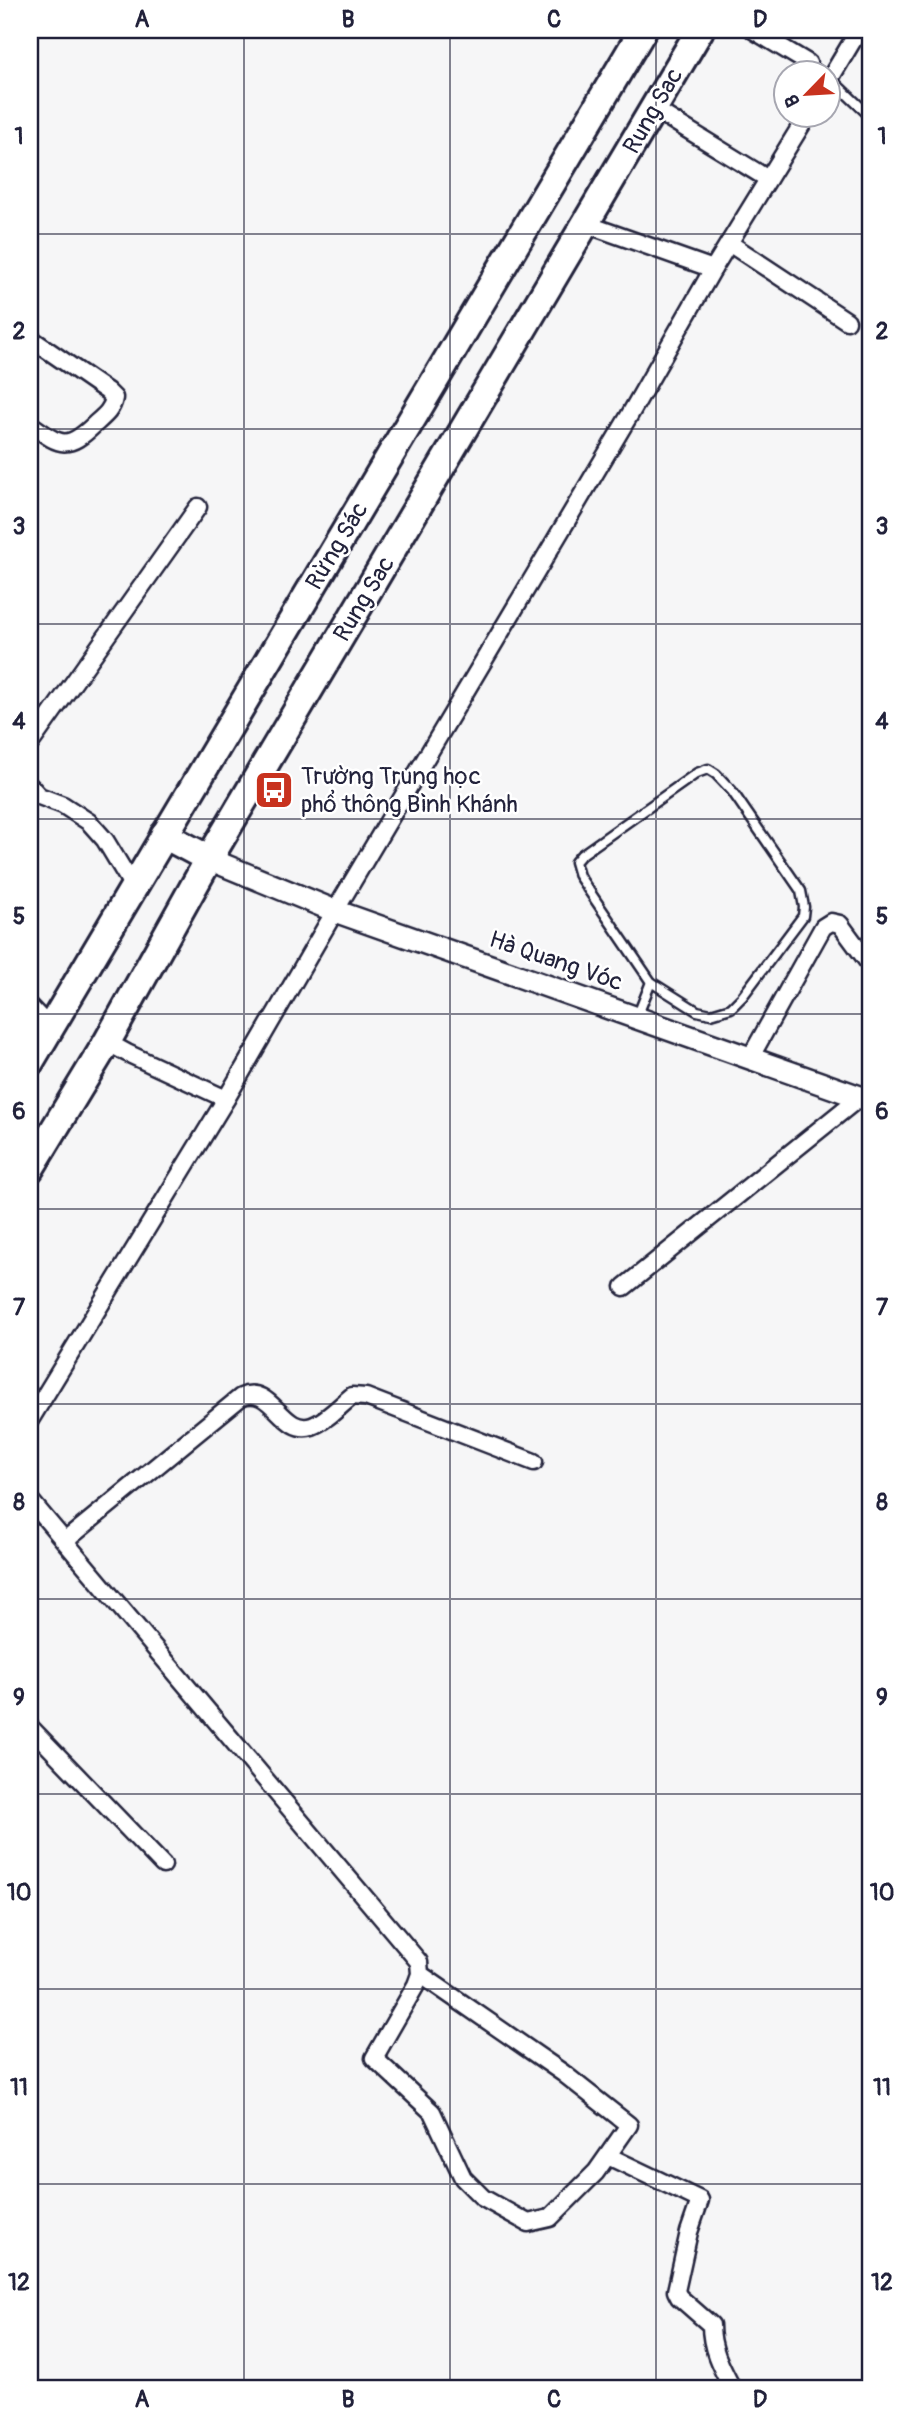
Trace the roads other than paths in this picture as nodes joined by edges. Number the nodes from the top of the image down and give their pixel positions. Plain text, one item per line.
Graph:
1 (643, 30) edge
2 (700, 30) edge
3 (753, 30) edge
4 (859, 30) edge
5 (802, 60) edge
6 (839, 60) edge
7 (842, 91) edge
8 (654, 109) junction
9 (871, 117) edge
10 (798, 130) edge
11 (768, 178) junction
12 (586, 224) junction
13 (729, 243) junction
14 (713, 268) junction
15 (847, 321) dead end
16 (30, 338) edge
17 (30, 424) edge
18 (198, 506) dead end
19 (30, 744) edge
20 (30, 786) edge
21 (164, 835) junction
22 (217, 862) junction
23 (134, 888) junction
24 (335, 911) junction
25 (871, 966) edge
26 (651, 982) junction
27 (30, 1007) edge
28 (637, 1017) junction
29 (50, 1028) junction
30 (117, 1048) junction
31 (750, 1058) junction
32 (30, 1062) edge
33 (226, 1098) junction
34 (866, 1099) edge
35 (30, 1169) edge
36 (624, 1287) dead end
37 (30, 1420) edge
38 (534, 1462) dead end
39 (30, 1500) edge
40 (65, 1541) junction
41 (30, 1727) edge
42 (163, 1865) dead end
43 (421, 1974) junction
44 (608, 2156) junction
45 (733, 2388) edge

1 - 21 main road, Rừng Sác
2 - 8 main road, Rung Sac
3 - 5 street
4 - 6 street
7 - 9 lane
8 - 11 street
8 - 12 main road, Rung Sac
10 - 11 street
11 - 13 street
12 - 14 street
12 - 22 main road, Rung Sac
13 - 14 street
13 - 15 street
14 - 24 street
16 - 17 street
18 - 19 street
20 - 23 street
21 - 22 main road
21 - 23 main road, Rừng Sác
22 - 24 street, Hà Quang Vóc
22 - 30 main road, Rung Sac
23 - 29 main road, Rừng Sác
24 - 28 street, Hà Quang Vóc
24 - 33 street
25 - 31 street
26 - 26 lane
26 - 28 lane
27 - 29 street
28 - 31 street, Hà Quang Vóc
29 - 32 main road, Rừng Sác
30 - 33 street
30 - 35 main road, Rung Sac
31 - 34 street, Hà Quang Vóc
33 - 37 street
34 - 36 street
38 - 40 street
39 - 40 street
40 - 43 street
41 - 42 street
43 - 44 street
43 - 44 street
44 - 45 street

